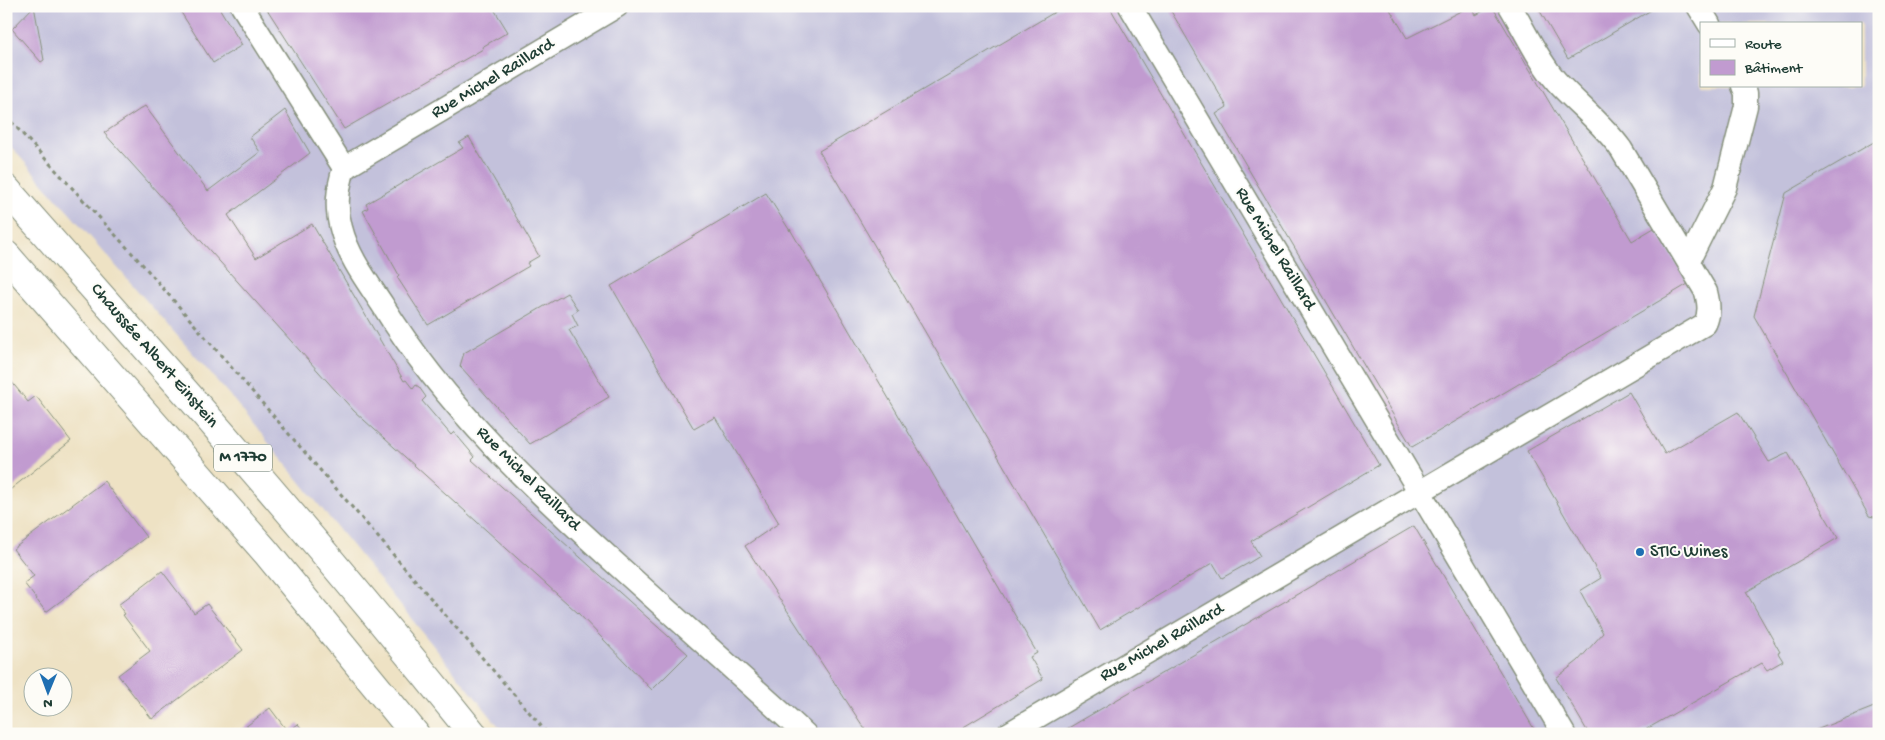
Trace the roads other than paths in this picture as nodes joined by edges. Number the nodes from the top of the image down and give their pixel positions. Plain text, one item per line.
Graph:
1 (242, 6) edge
2 (617, 6) edge
3 (1130, 6) edge
4 (1510, 6) edge
5 (1698, 6) edge
6 (1707, 22) edge
7 (1744, 88) edge
8 (344, 168) junction
9 (6, 188) edge
10 (6, 255) edge
11 (1688, 260) junction
12 (1420, 492) junction
13 (415, 734) edge
14 (473, 734) edge
15 (805, 734) edge
16 (1008, 734) edge
17 (1564, 734) edge

1 - 8 street
2 - 8 street, Rue Michel Raillard
3 - 12 street, Rue Michel Raillard
4 - 11 street, Rue Michel Raillard
5 - 6 street
7 - 11 street
8 - 15 street, Rue Michel Raillard
9 - 14 main road, Chaussée Albert Einstein / M 1770
10 - 13 main road, M 1770
11 - 12 street, Rue Michel Raillard
12 - 16 street, Rue Michel Raillard
12 - 17 street

